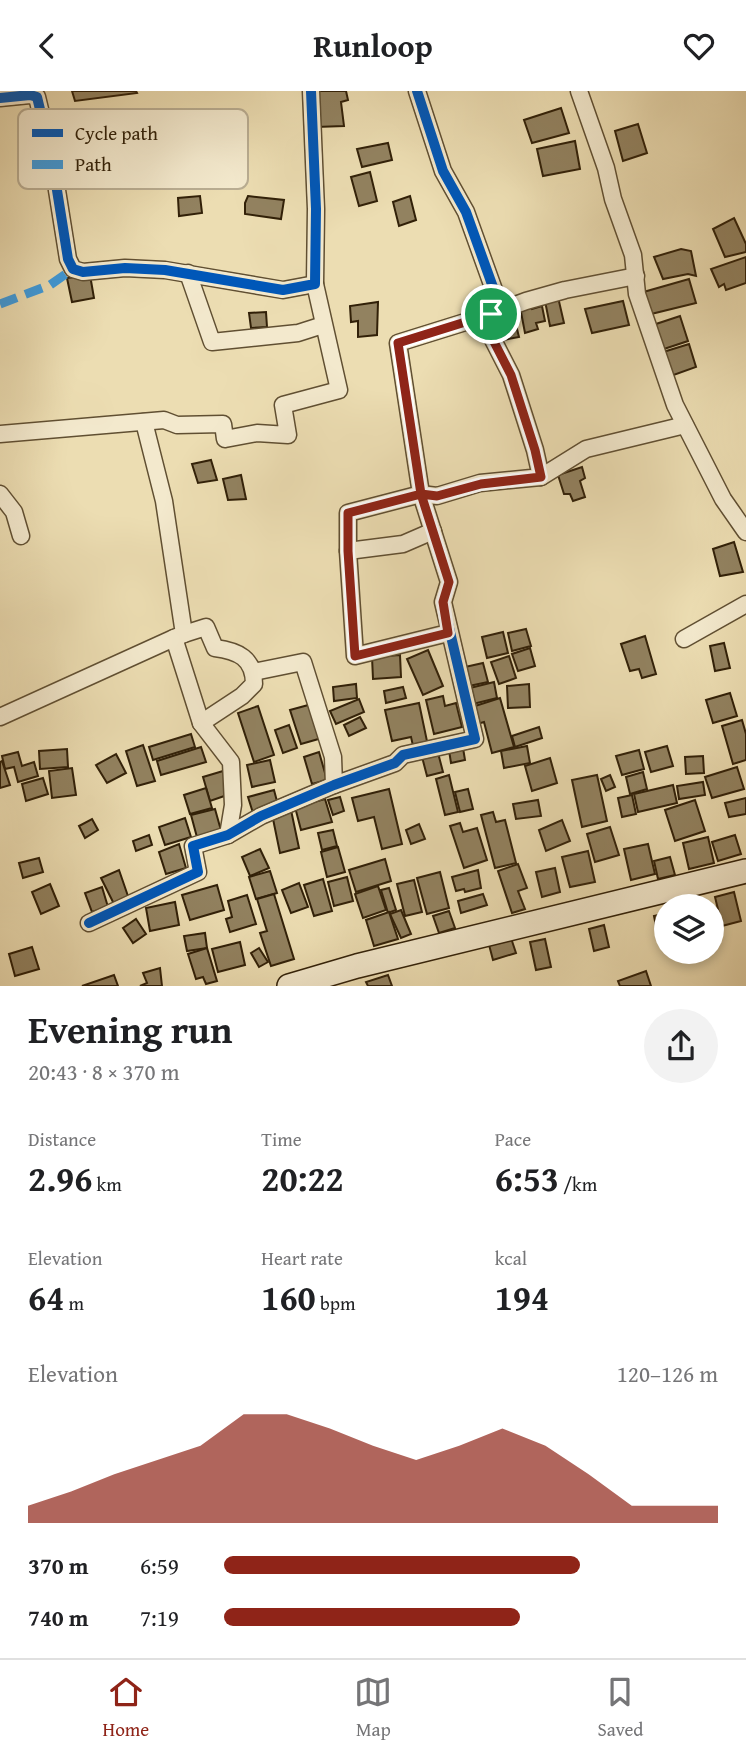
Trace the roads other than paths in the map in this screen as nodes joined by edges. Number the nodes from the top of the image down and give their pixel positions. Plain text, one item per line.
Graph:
1 (311, 91) edge
2 (417, 91) edge
3 (579, 91) edge
4 (0, 98) edge
5 (40, 109) edge
6 (57, 189) edge
7 (188, 273) junction
8 (636, 277) junction
9 (315, 284) junction
10 (491, 314) junction
11 (323, 325) junction
12 (144, 422) junction
13 (685, 425) junction
14 (0, 434) edge
15 (541, 477) junction
16 (0, 494) edge
17 (421, 494) junction
18 (433, 531) junction
19 (746, 532) edge
20 (21, 536) dead end
21 (348, 551) junction
22 (746, 604) edge
23 (448, 633) junction
24 (179, 636) junction
25 (684, 639) dead end
26 (254, 672) junction
27 (0, 717) edge
28 (201, 723) junction
29 (334, 786) junction
30 (228, 835) junction
31 (746, 871) edge
32 (89, 923) dead end
33 (289, 986) edge

1 - 9 street
2 - 10 street
3 - 8 street
4 - 5 street
6 - 7 street
7 - 9 street
7 - 11 street
8 - 10 street
8 - 13 street
9 - 11 street
10 - 15 street
10 - 17 street
11 - 12 street
12 - 14 street
12 - 24 street
13 - 15 street
13 - 19 street
15 - 17 street
16 - 20 street
17 - 18 street
17 - 21 street
18 - 21 street
18 - 23 street
21 - 23 street
22 - 25 street
23 - 29 street
24 - 26 street
24 - 27 street
24 - 28 street
26 - 28 street
26 - 29 street
28 - 30 street
29 - 30 street
30 - 32 street
31 - 33 street

